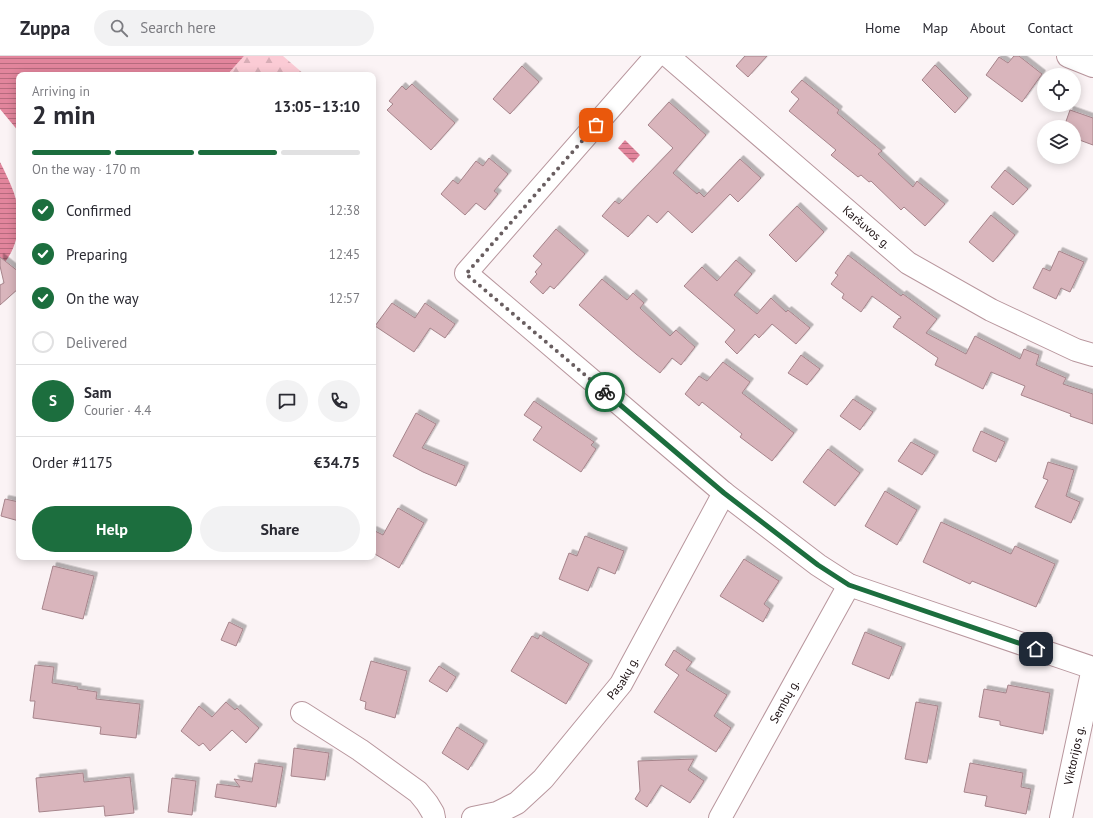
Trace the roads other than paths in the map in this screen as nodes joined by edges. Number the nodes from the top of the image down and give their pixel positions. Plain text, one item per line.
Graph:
1 (656, 56) edge
2 (668, 56) edge
3 (1068, 56) edge
4 (1093, 66) edge
5 (1093, 355) edge
6 (724, 493) junction
7 (849, 585) junction
8 (1093, 668) edge
9 (302, 713) dead end
10 (434, 818) edge
11 (473, 818) edge
12 (720, 818) edge
13 (1061, 818) edge

1 - 6 street
2 - 5 street, Karšuvos g.
3 - 4 street
6 - 7 street
6 - 11 street, Pasakų g.
7 - 8 street
7 - 12 street, Sembų g.
8 - 13 street, Viktorijos g.
9 - 10 street

